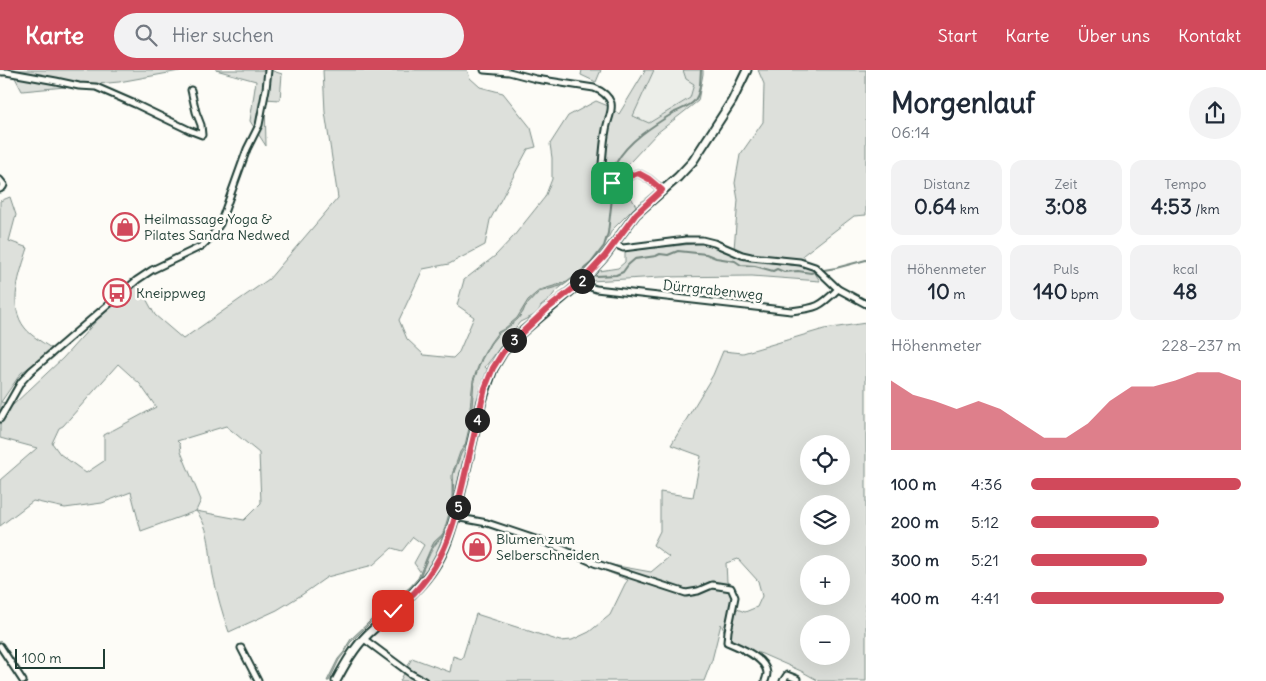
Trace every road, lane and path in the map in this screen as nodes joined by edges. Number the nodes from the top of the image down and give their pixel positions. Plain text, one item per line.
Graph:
1 (268, 70) edge
2 (484, 70) edge
3 (747, 70) edge
4 (0, 72) edge
5 (191, 90) dead end
6 (0, 180) edge
7 (0, 189) edge
8 (662, 190) junction
9 (614, 244) junction
10 (580, 283) junction
11 (838, 289) junction
12 (866, 304) edge
13 (0, 419) edge
14 (455, 517) junction
15 (364, 639) junction
16 (1, 647) edge
17 (241, 648) dead end
18 (23, 681) edge
19 (258, 681) edge
20 (336, 681) edge
21 (424, 681) edge
22 (765, 681) edge
23 (783, 681) edge
24 (797, 681) edge

1 - 13 street
2 - 8 street
3 - 8 main road
4 - 5 street
6 - 7 street
8 - 9 main road
9 - 10 main road
9 - 11 street
10 - 11 street, Dürrgrabenweg
10 - 14 main road
11 - 12 street
14 - 15 main road
14 - 22 street
15 - 20 main road
15 - 21 street
16 - 18 street
17 - 19 street
23 - 24 street

